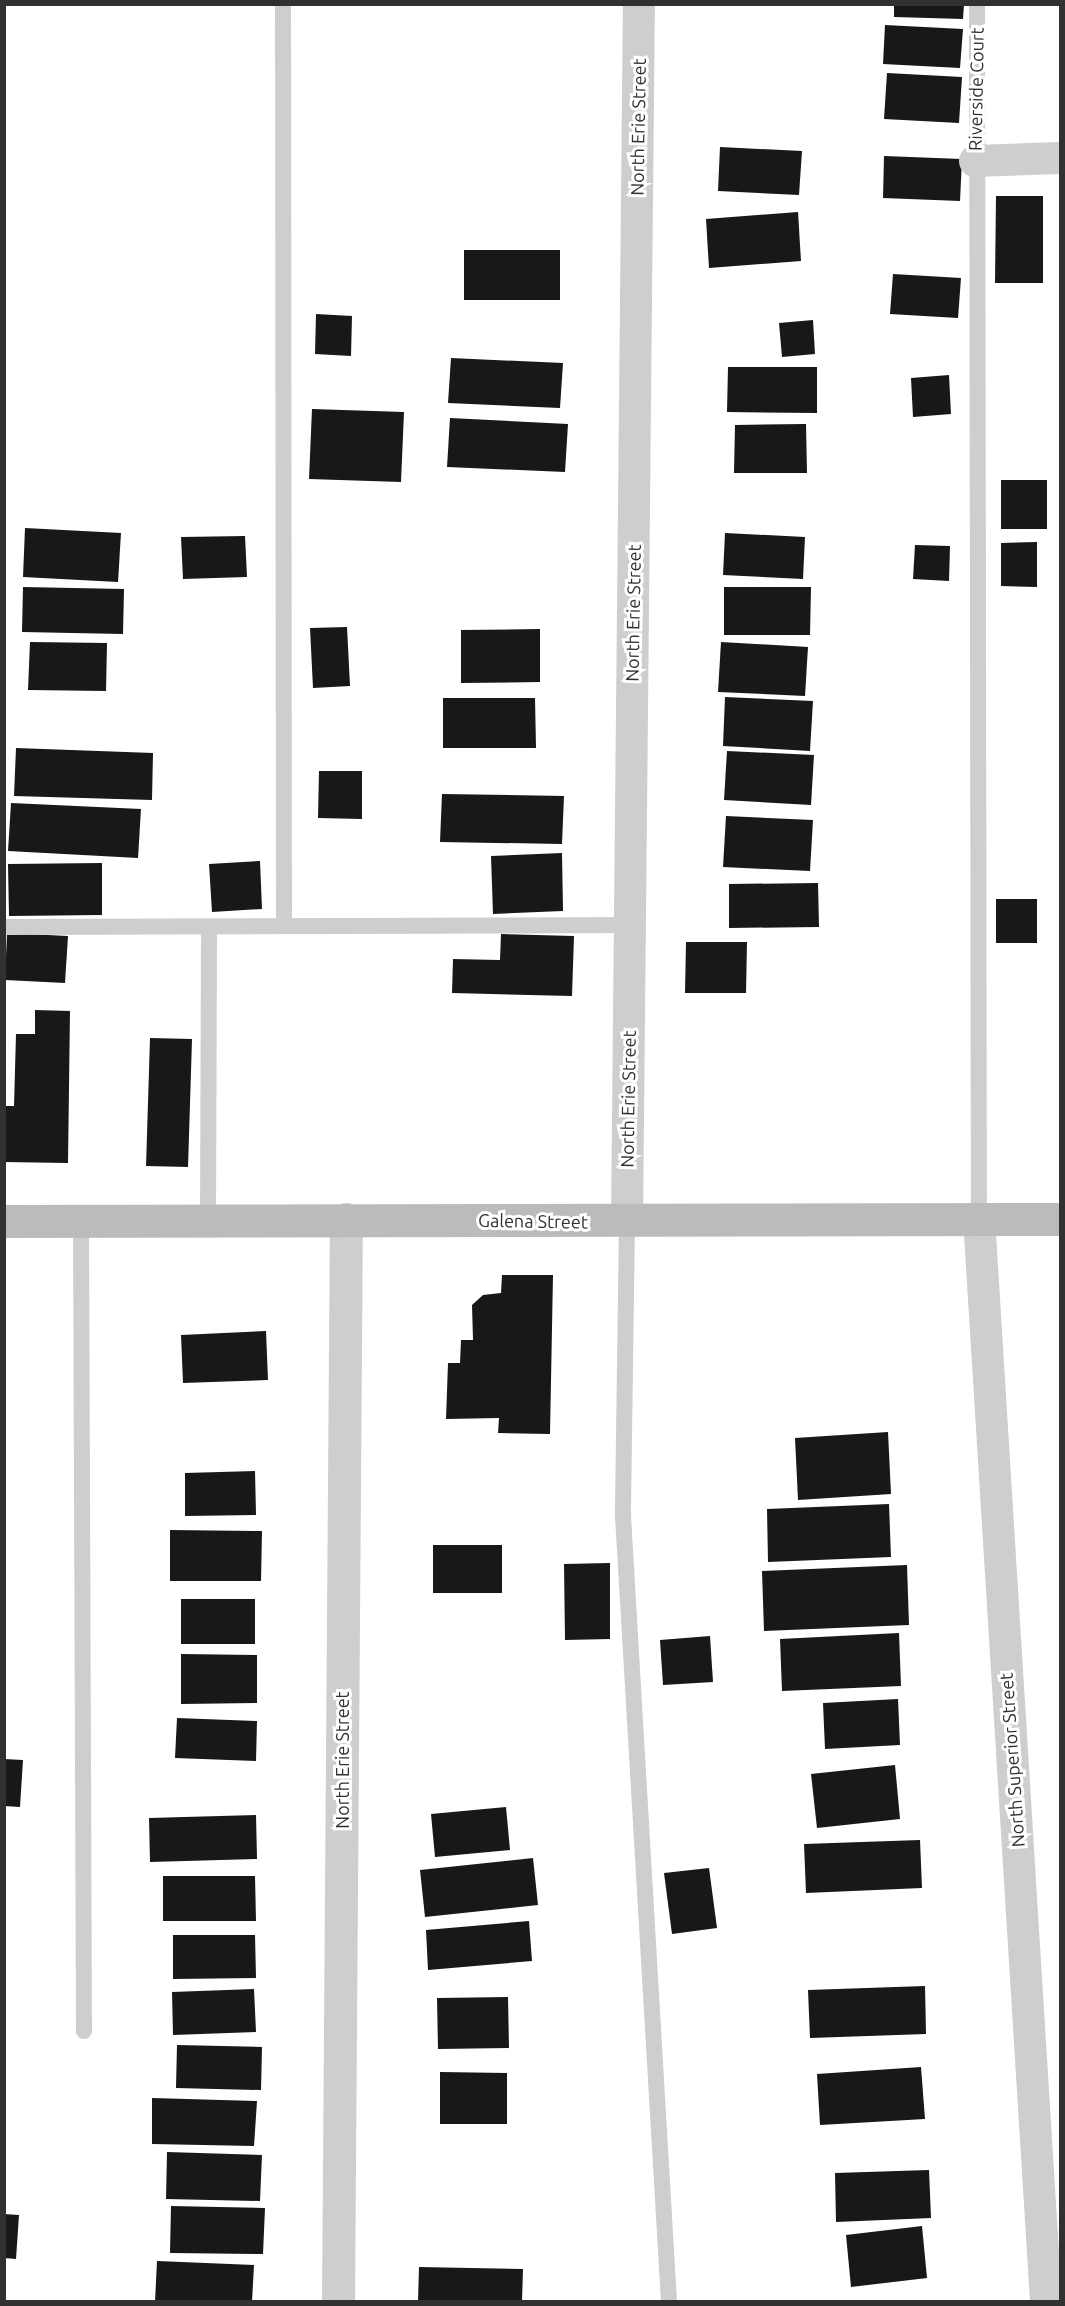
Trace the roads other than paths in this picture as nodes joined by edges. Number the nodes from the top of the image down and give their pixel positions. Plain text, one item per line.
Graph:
1 (283, 4) edge
2 (639, 4) edge
3 (977, 4) edge
4 (1060, 158) edge
5 (975, 161) junction
6 (630, 925) junction
7 (284, 926) junction
8 (4, 927) edge
9 (209, 927) junction
10 (979, 1218) junction
11 (346, 1219) junction
12 (1060, 1219) edge
13 (81, 1220) junction
14 (208, 1220) junction
15 (4, 1221) edge
16 (627, 1222) junction
17 (84, 2031) dead end
18 (338, 2301) edge
19 (669, 2301) edge
20 (1046, 2301) edge

1 - 7 lane
2 - 6 street, North Erie Street
3 - 5 lane, Riverside Court
4 - 5 street, Riverside Court
5 - 10 lane
6 - 7 lane
6 - 16 street, North Erie Street
7 - 9 lane
8 - 9 lane
9 - 14 lane
10 - 12 main road, Galena Street
10 - 16 main road, Galena Street
10 - 20 street, North Superior Street
11 - 14 main road, Galena Street
11 - 16 main road, Galena Street
11 - 18 street, North Erie Street
13 - 14 main road, Galena Street
13 - 15 main road, Galena Street
13 - 17 lane
16 - 19 lane

